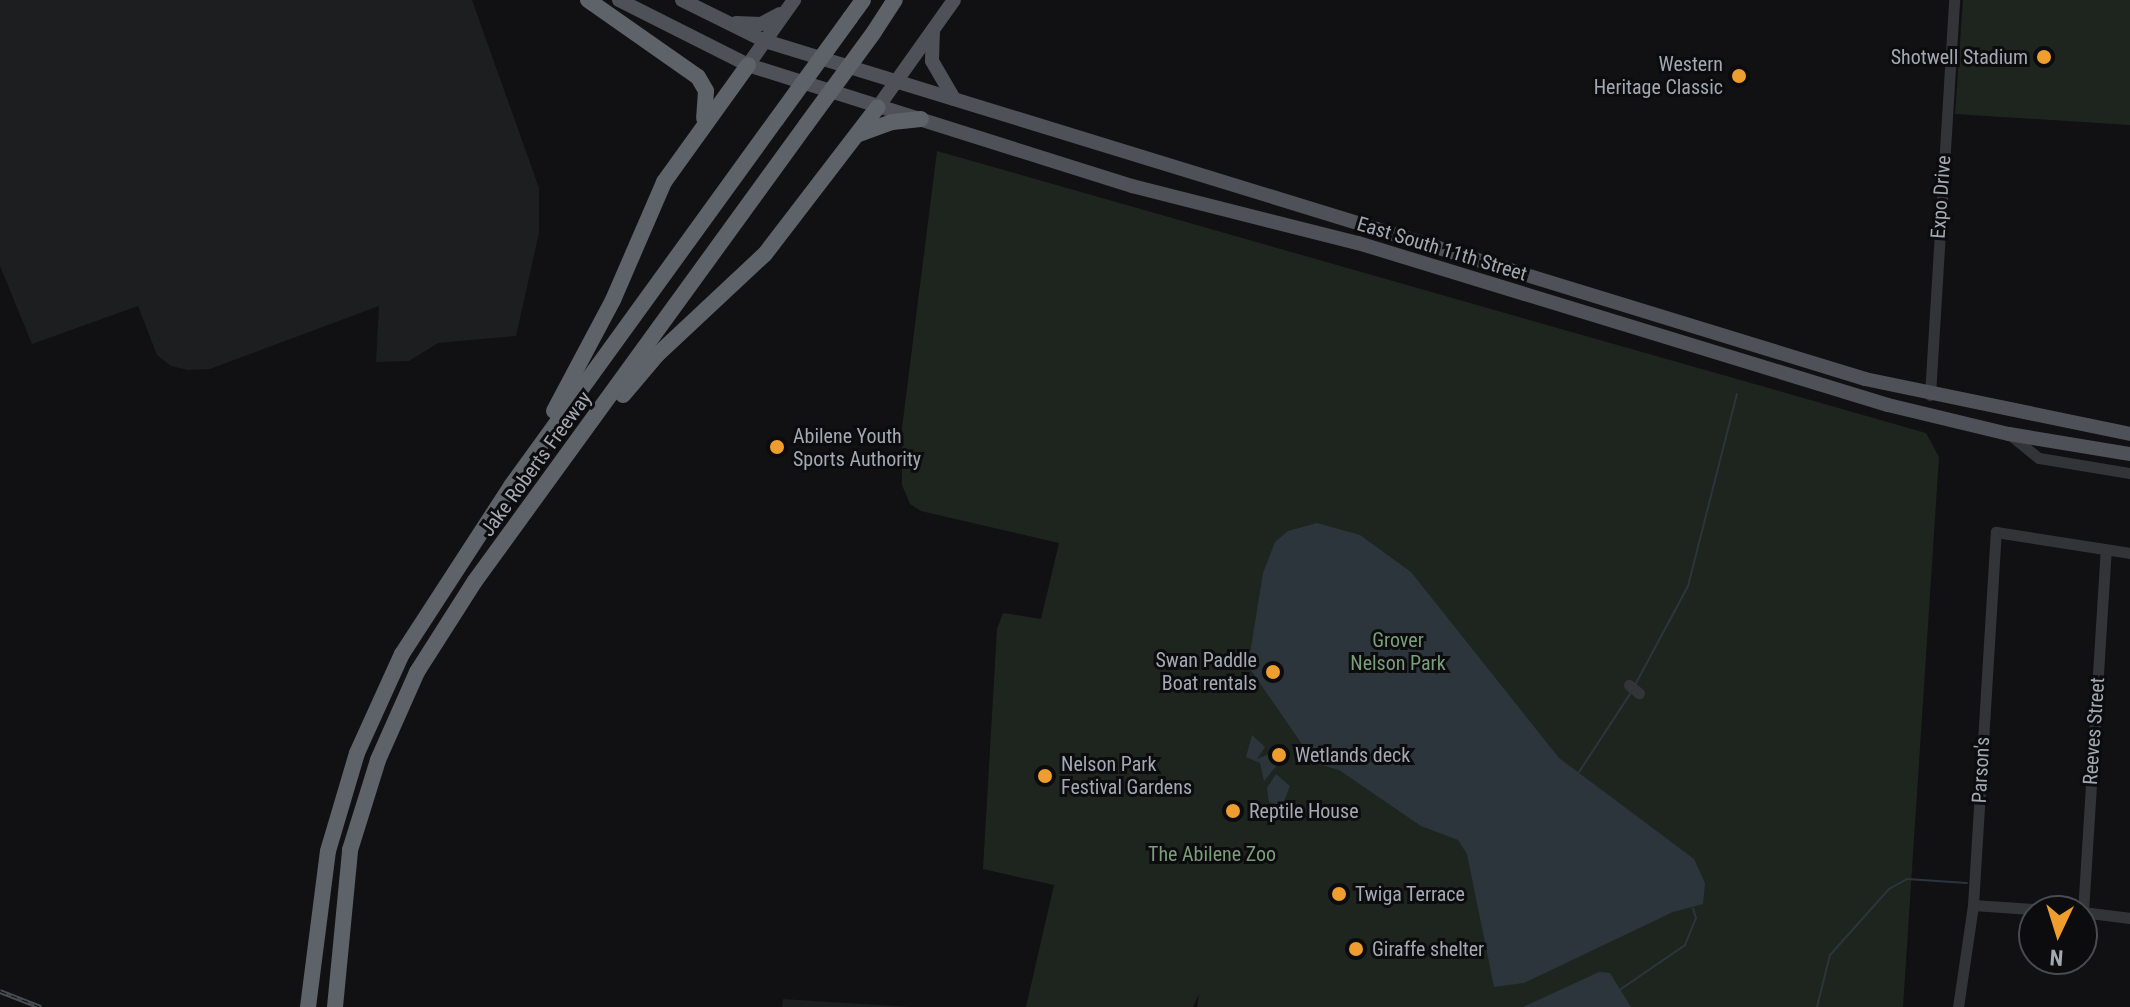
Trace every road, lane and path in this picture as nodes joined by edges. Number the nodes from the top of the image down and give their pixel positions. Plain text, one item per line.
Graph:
1 (588, 0) edge
2 (619, 0) edge
3 (682, 0) edge
4 (863, 0) edge
5 (895, 0) edge
6 (954, 0) edge
7 (1954, 0) edge
8 (790, 5) edge
9 (720, 21) junction
10 (933, 28) junction
11 (765, 41) junction
12 (748, 65) junction
13 (895, 82) junction
14 (954, 100) junction
15 (878, 107) junction
16 (921, 119) junction
17 (700, 129) junction
18 (858, 135) junction
19 (1930, 395) junction
20 (1934, 417) junction
21 (2009, 434) junction
22 (2130, 434) edge
23 (2130, 454) edge
24 (2130, 473) edge
25 (540, 494) junction
26 (505, 495) junction
27 (2106, 550) junction
28 (2130, 553) edge
29 (2083, 895) edge
30 (1973, 905) junction
31 (2018, 908) edge
32 (2098, 914) edge
33 (2130, 918) edge
34 (308, 1007) edge
35 (335, 1007) edge
36 (1958, 1007) edge

1 - 17 highway
2 - 12 main road, East South 11th Street
3 - 9 main road, East South 11th Street
4 - 26 highway, Jake Roberts Freeway, bridge
5 - 25 highway, Jake Roberts Freeway, bridge
6 - 10 main road
7 - 19 street, Expo Drive
8 - 9 main road
8 - 11 main road
9 - 11 main road, East South 11th Street
10 - 13 main road
10 - 14 main road
11 - 12 main road
11 - 13 main road, East South 11th Street
12 - 15 main road, East South 11th Street
12 - 17 highway
13 - 14 main road, East South 11th Street
13 - 15 main road
14 - 19 main road, East South 11th Street
15 - 16 main road, East South 11th Street
15 - 18 highway
16 - 18 highway
16 - 20 main road, East South 11th Street
17 - 26 highway
18 - 25 highway
19 - 20 main road
19 - 22 main road, East South 11th Street
20 - 21 main road, East South 11th Street
21 - 23 main road, East South 11th Street
21 - 24 street
25 - 35 highway, Jake Roberts Freeway
26 - 34 highway, Jake Roberts Freeway
27 - 28 street
27 - 29 street, Reeves Street
27 - 30 street, Parson's
30 - 31 street
30 - 36 street, Parson's
32 - 33 street

